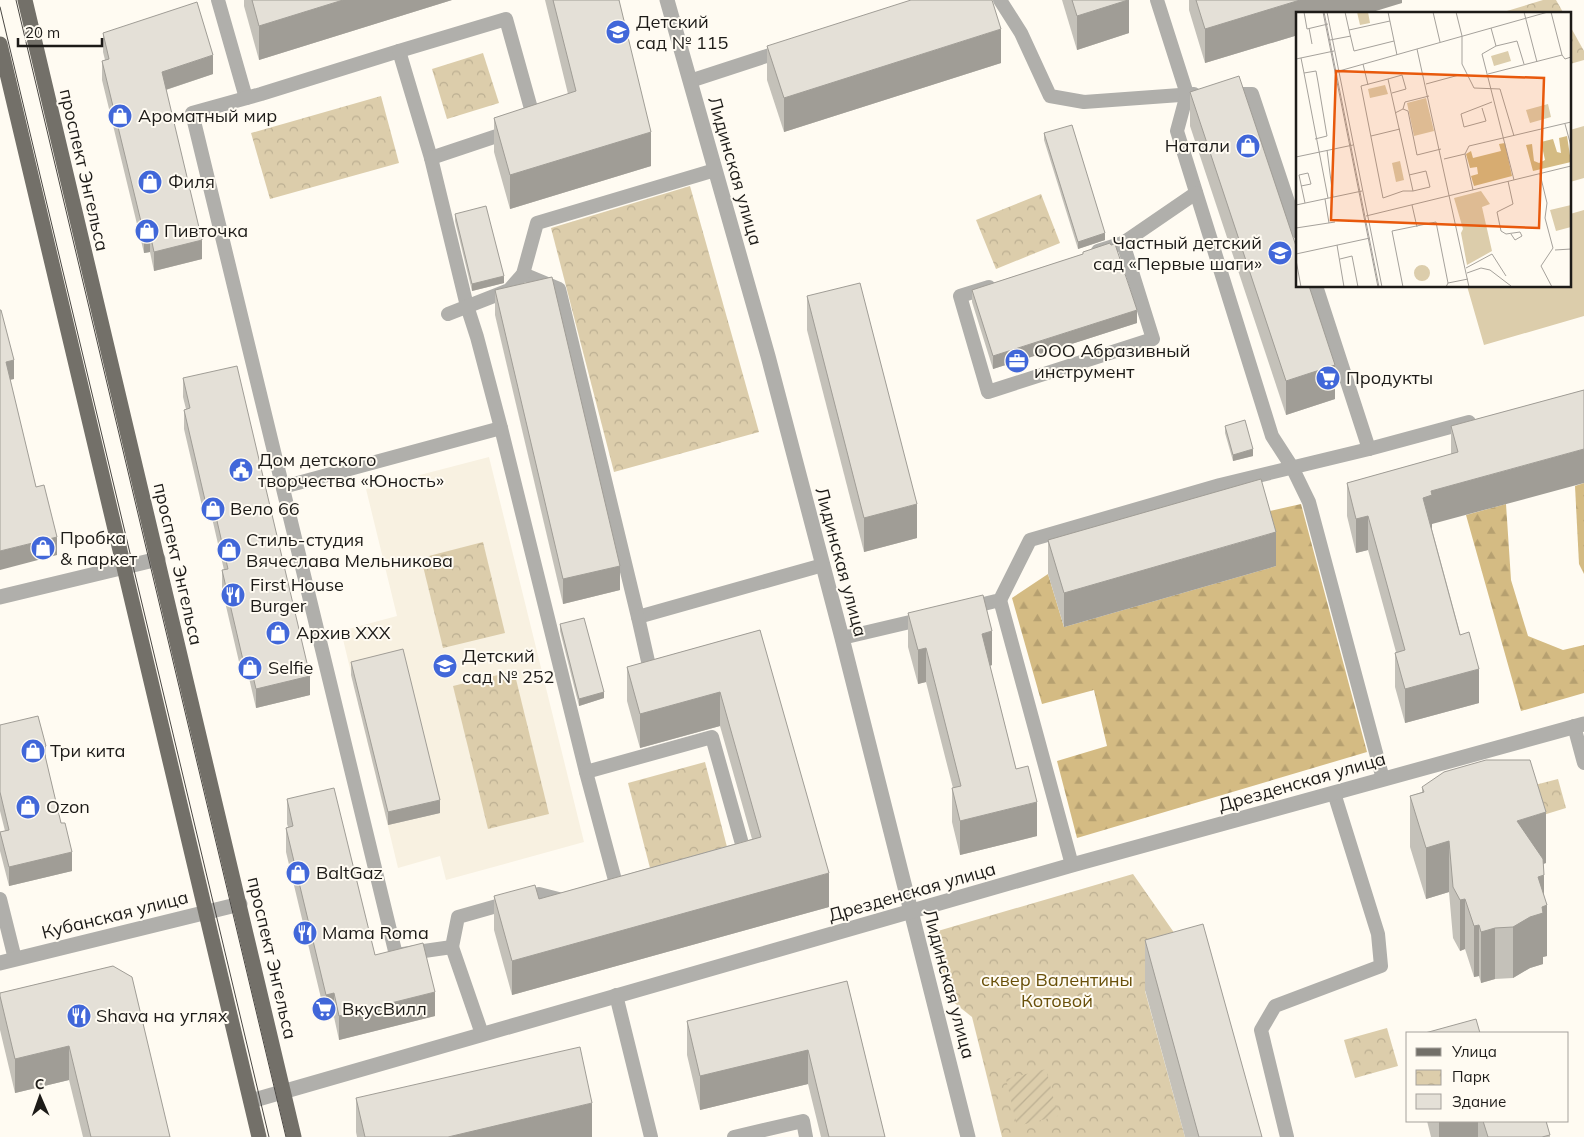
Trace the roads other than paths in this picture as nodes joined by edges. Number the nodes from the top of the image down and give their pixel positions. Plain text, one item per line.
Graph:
1 (26, 0) edge
2 (218, 0) edge
3 (666, 0) edge
4 (1000, 0) edge
5 (1158, 0) edge
6 (0, 44) edge
7 (802, 45) edge
8 (399, 51) junction
9 (690, 81) junction
10 (1187, 94) junction
11 (246, 98) junction
12 (430, 158) junction
13 (716, 170) junction
14 (1196, 193) junction
15 (1296, 226) edge
16 (1123, 243) junction
17 (1087, 255) edge
18 (523, 274) junction
19 (1006, 281) edge
20 (1317, 288) edge
21 (467, 306) junction
22 (448, 314) dead end
23 (1480, 419) edge
24 (501, 428) junction
25 (1369, 449) junction
26 (1292, 467) junction
27 (283, 487) junction
28 (158, 559) junction
29 (823, 565) junction
30 (124, 568) junction
31 (0, 597) edge
32 (1000, 600) junction
33 (638, 617) junction
34 (842, 638) junction
35 (653, 685) edge
36 (1579, 725) edge
37 (1584, 763) edge
38 (586, 772) junction
39 (1382, 779) junction
40 (1334, 792) junction
41 (738, 862) edge
42 (1072, 865) junction
43 (0, 899) edge
44 (240, 904) junction
45 (206, 912) junction
46 (911, 912) junction
47 (452, 947) junction
48 (7, 961) edge
49 (616, 995) junction
50 (482, 1034) junction
51 (284, 1092) junction
52 (251, 1101) junction
53 (260, 1137) edge
54 (294, 1137) edge
55 (651, 1137) edge
56 (734, 1137) edge
57 (806, 1137) edge
58 (968, 1137) edge
59 (1287, 1137) edge

1 - 28 main road, проспект Энгельса
2 - 11 lane
3 - 9 street, Лидинская улица
4 - 10 lane
5 - 10 lane
6 - 30 main road
7 - 9 lane
8 - 11 lane
8 - 12 lane
8 - 12 lane
9 - 13 street, Лидинская улица
10 - 14 lane
10 - 15 lane
11 - 27 lane
12 - 21 lane
13 - 18 lane
13 - 29 street, Лидинская улица
14 - 16 lane
14 - 26 lane
16 - 17 lane
16 - 19 lane
18 - 21 lane
18 - 33 lane
20 - 25 lane
21 - 22 lane
21 - 24 lane
23 - 25 lane
24 - 27 lane
24 - 38 lane
25 - 26 lane
26 - 32 lane
26 - 39 lane
27 - 47 lane
28 - 30 street
28 - 44 main road, проспект Энгельса
29 - 33 lane
29 - 34 street, Лидинская улица
30 - 31 street
30 - 45 main road
32 - 34 lane
32 - 42 lane
33 - 35 lane
34 - 46 street, Лидинская улица
36 - 37 lane
36 - 39 street, Дрезденская улица
38 - 41 lane
38 - 47 lane
39 - 40 street, Дрезденская улица
40 - 42 street, Дрезденская улица
40 - 59 lane
42 - 46 street, Дрезденская улица
43 - 48 lane
44 - 45 street, Кубанская улица
44 - 51 main road, проспект Энгельса
45 - 48 street, Кубанская улица
45 - 52 main road
46 - 49 street, Дрезденская улица
46 - 58 street, Лидинская улица
47 - 50 lane
49 - 50 street, Дрезденская улица
49 - 55 lane
50 - 51 street, Дрезденская улица
51 - 52 street, Дрезденская улица
51 - 54 main road, проспект Энгельса
52 - 53 main road
56 - 57 lane

